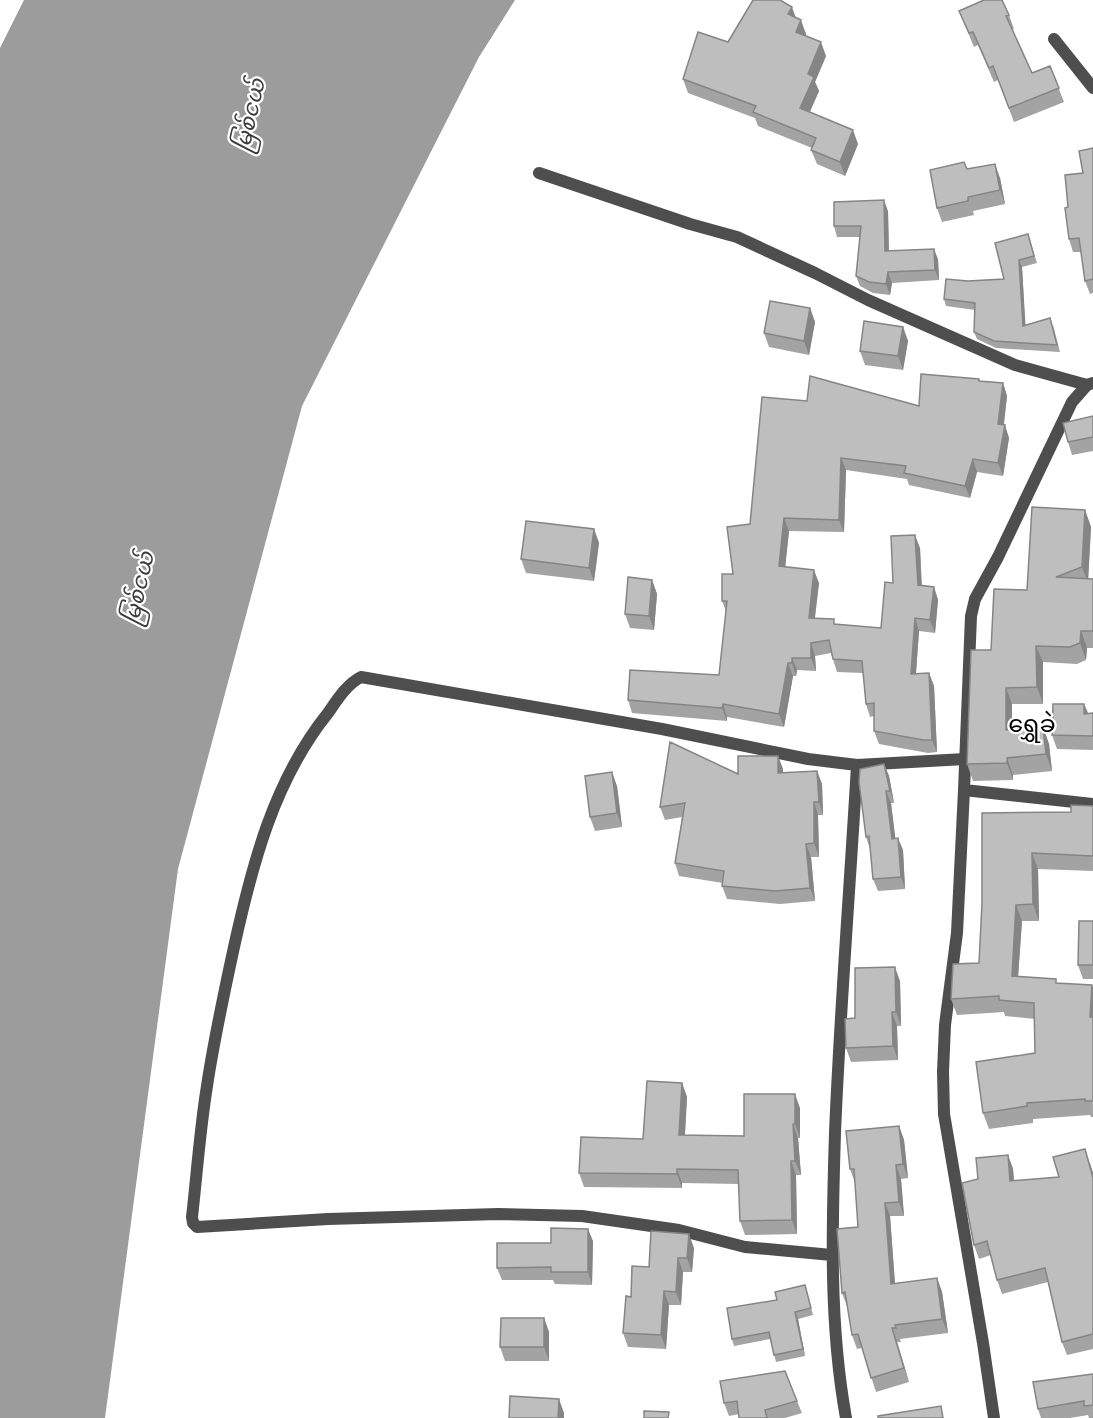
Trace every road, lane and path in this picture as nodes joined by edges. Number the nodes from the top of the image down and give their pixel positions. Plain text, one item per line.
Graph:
1 (1054, 39) dead end
2 (1093, 88) edge
3 (539, 172) dead end
4 (1090, 384) edge
5 (965, 759) junction
6 (857, 765) junction
7 (964, 790) junction
8 (1093, 804) edge
9 (832, 1255) junction
10 (846, 1418) edge
11 (994, 1418) edge

1 - 2 street
3 - 4 street
4 - 5 street
5 - 6 street
5 - 7 street
6 - 9 street
6 - 9 street
7 - 8 street
7 - 11 street
9 - 10 street

